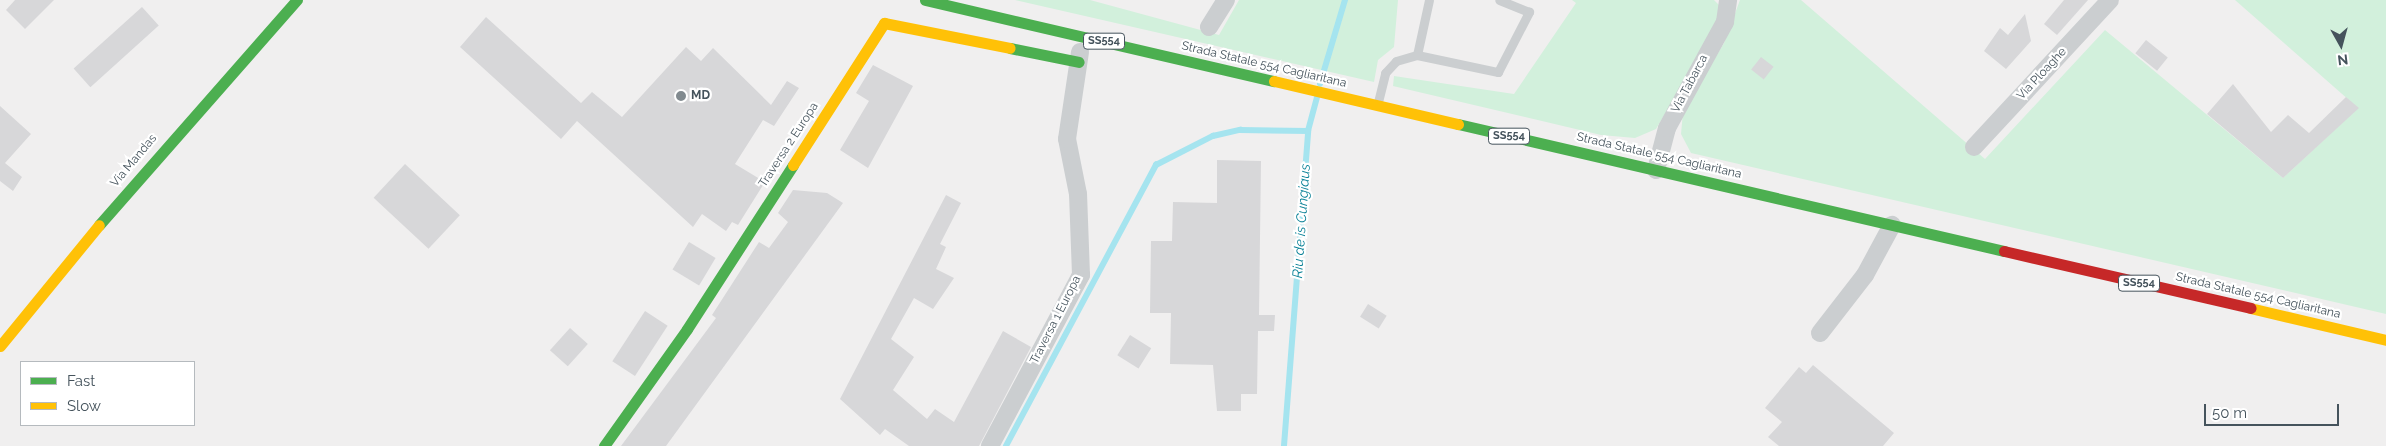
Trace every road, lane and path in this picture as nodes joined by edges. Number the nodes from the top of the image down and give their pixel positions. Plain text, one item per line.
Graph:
1 (297, 0) edge
2 (925, 0) edge
3 (1226, 0) edge
4 (1429, 0) edge
5 (1499, 0) edge
6 (1728, 0) edge
7 (2110, 0) edge
8 (1209, 26) dead end
9 (1082, 36) junction
10 (1417, 55) junction
11 (1079, 62) junction
12 (1377, 105) junction
13 (1974, 147) dead end
14 (1656, 170) junction
15 (1892, 225) junction
16 (1820, 332) dead end
17 (2386, 340) edge
18 (0, 346) edge
19 (604, 446) edge
20 (990, 446) edge

1 - 18 main road, Via Mandas
2 - 9 main road, Strada Statale 554 Cagliaritana / SS554
3 - 8 street
4 - 10 lane
5 - 10 lane
6 - 14 street, Via Tabarca
7 - 13 street, Via Ploaghe
9 - 11 street, Traversa 1 Europa
9 - 12 main road, Strada Statale 554 Cagliaritana / SS554
10 - 12 lane
11 - 19 main road, Traversa 2 Europa
11 - 20 street, Traversa 1 Europa
12 - 14 main road, Strada Statale 554 Cagliaritana / SS554
14 - 15 main road, Strada Statale 554 Cagliaritana / SS554
15 - 16 street
15 - 17 main road, Strada Statale 554 Cagliaritana / SS554

